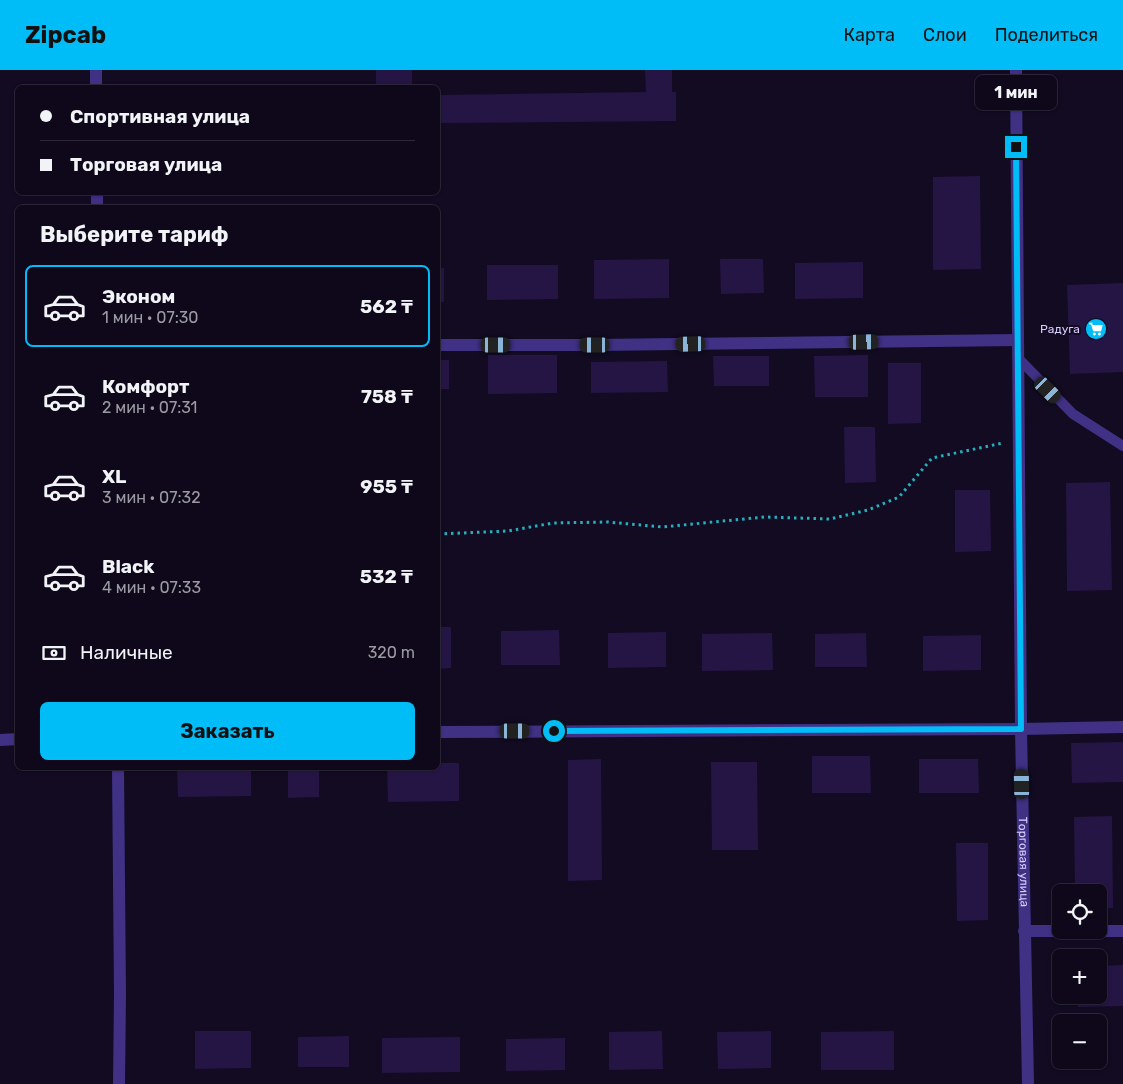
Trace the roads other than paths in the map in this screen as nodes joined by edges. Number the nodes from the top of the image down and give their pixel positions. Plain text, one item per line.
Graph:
1 (96, 70) edge
2 (1016, 70) edge
3 (96, 85) edge
4 (1018, 340) junction
5 (440, 345) edge
6 (1018, 358) junction
7 (1123, 446) edge
8 (1123, 727) edge
9 (1021, 729) junction
10 (440, 732) edge
11 (15, 739) edge
12 (0, 740) edge
13 (118, 770) edge
14 (1024, 931) junction
15 (1123, 931) edge
16 (119, 1084) edge
17 (1028, 1084) edge

1 - 3 street
2 - 4 street, Торговая улица
4 - 5 street
4 - 6 street, Торговая улица
6 - 7 lane
6 - 9 street, Торговая улица
8 - 9 street
9 - 10 street
9 - 14 street, Торговая улица
11 - 12 street
13 - 16 street
14 - 15 street
14 - 17 street, Торговая улица

